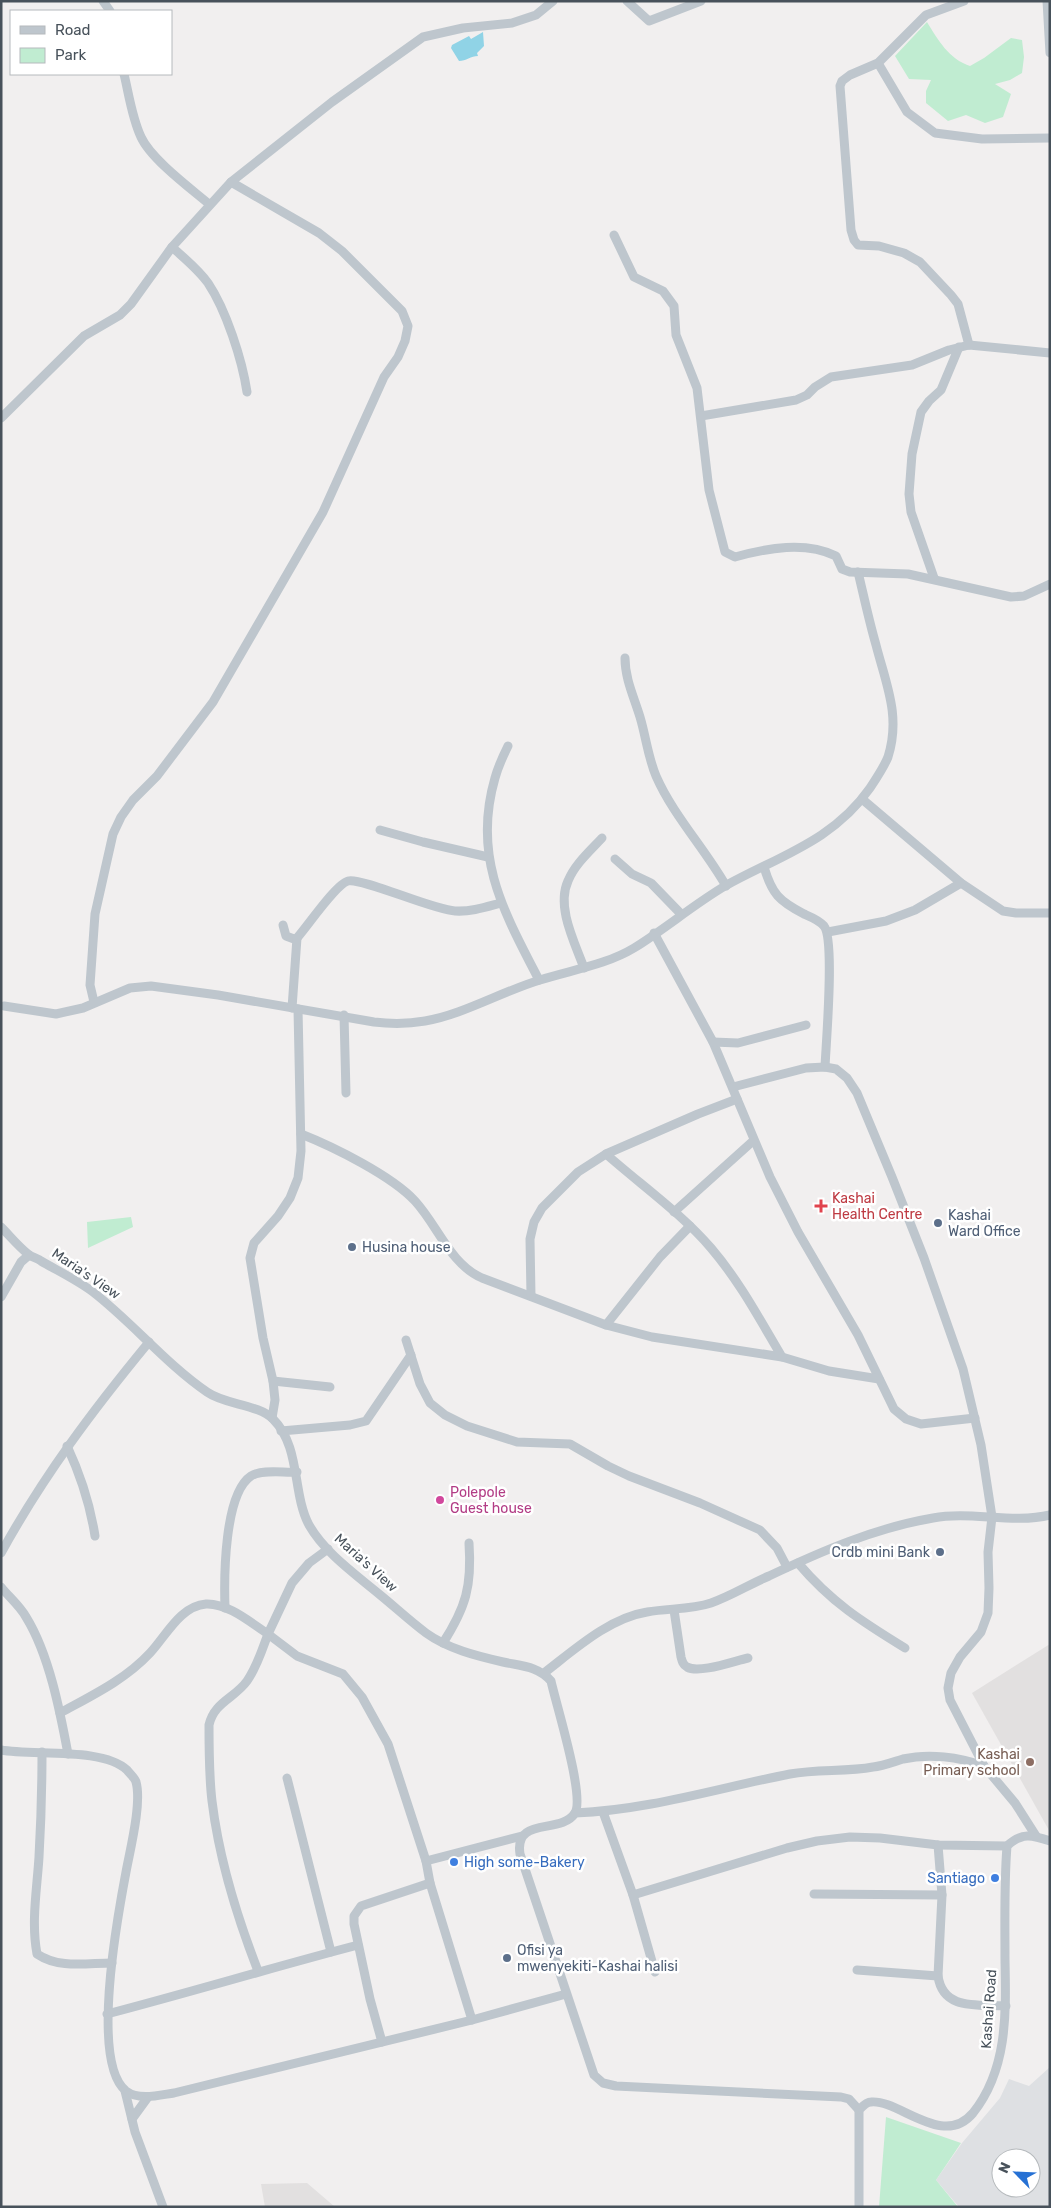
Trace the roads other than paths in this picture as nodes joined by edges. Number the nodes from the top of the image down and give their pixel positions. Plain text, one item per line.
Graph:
1 (553, 1) edge
2 (627, 1) edge
3 (701, 1) edge
4 (964, 1) edge
5 (1048, 1) edge
6 (1050, 53) edge
7 (878, 63) junction
8 (124, 75) edge
9 (1050, 138) edge
10 (231, 182) junction
11 (209, 204) junction
12 (614, 235) dead end
13 (172, 247) junction
14 (969, 344) junction
15 (958, 347) junction
16 (1050, 353) edge
17 (247, 392) dead end
18 (701, 416) junction
19 (1, 418) edge
20 (858, 572) junction
21 (934, 578) junction
22 (1050, 584) edge
23 (625, 658) dead end
24 (508, 746) dead end
25 (862, 799) junction
26 (380, 830) dead end
27 (602, 838) dead end
28 (488, 857) junction
29 (615, 860) dead end
30 (764, 867) junction
31 (961, 883) junction
32 (726, 886) junction
33 (501, 903) junction
34 (1050, 913) edge
35 (682, 914) junction
36 (283, 925) dead end
37 (828, 932) junction
38 (654, 933) junction
39 (297, 938) junction
40 (584, 968) junction
41 (539, 980) junction
42 (94, 1002) junction
43 (4, 1006) dead end
44 (295, 1008) junction
45 (344, 1015) junction
46 (806, 1025) dead end
47 (713, 1042) junction
48 (825, 1067) junction
49 (733, 1087) junction
50 (346, 1093) dead end
51 (738, 1099) junction
52 (301, 1134) junction
53 (754, 1141) junction
54 (606, 1154) junction
55 (674, 1212) junction
56 (690, 1226) junction
57 (1, 1227) edge
58 (29, 1255) junction
59 (531, 1296) junction
60 (1, 1297) edge
61 (606, 1324) junction
62 (406, 1340) dead end
63 (149, 1342) junction
64 (411, 1355) junction
65 (782, 1358) junction
66 (879, 1379) junction
67 (273, 1380) junction
68 (330, 1387) dead end
69 (272, 1418) junction
70 (975, 1418) junction
71 (281, 1431) junction
72 (67, 1446) junction
73 (297, 1472) junction
74 (1050, 1515) edge
75 (992, 1517) junction
76 (94, 1536) dead end
77 (469, 1543) dead end
78 (328, 1549) junction
79 (1, 1553) edge
80 (798, 1563) junction
81 (788, 1567) junction
82 (1, 1587) edge
83 (225, 1608) junction
84 (674, 1610) junction
85 (268, 1634) junction
86 (443, 1643) junction
87 (905, 1648) dead end
88 (748, 1658) dead end
89 (544, 1673) junction
90 (60, 1713) junction
91 (1, 1750) edge
92 (42, 1752) junction
93 (68, 1754) junction
94 (984, 1766) junction
95 (287, 1778) dead end
96 (603, 1812) junction
97 (575, 1813) junction
98 (522, 1836) junction
99 (1036, 1836) junction
100 (1050, 1841) edge
101 (938, 1844) junction
102 (1007, 1846) junction
103 (426, 1860) junction
104 (430, 1883) junction
105 (814, 1894) dead end
106 (633, 1895) junction
107 (942, 1895) junction
108 (358, 1945) junction
109 (331, 1952) junction
110 (112, 1963) junction
111 (857, 1970) dead end
112 (258, 1971) junction
113 (655, 1972) dead end
114 (938, 1976) junction
115 (566, 1994) junction
116 (1006, 2006) junction
117 (107, 2014) junction
118 (472, 2020) junction
119 (382, 2042) junction
120 (125, 2091) junction
121 (148, 2097) junction
122 (859, 2110) junction
123 (132, 2119) junction
124 (163, 2207) edge
125 (859, 2207) edge

1 - 10 street
2 - 3 street
4 - 7 street
5 - 6 street
7 - 9 street
7 - 14 street
8 - 11 street
10 - 11 street
10 - 42 street
11 - 13 street
12 - 18 street
13 - 17 street
13 - 19 street
14 - 15 street
14 - 16 street
15 - 18 street
15 - 21 street
18 - 20 street
20 - 21 street
20 - 25 street
21 - 22 street
23 - 32 street
24 - 28 street
25 - 30 street
25 - 31 street
26 - 28 street
27 - 40 street
28 - 33 street
29 - 35 street
30 - 32 street
30 - 37 street
31 - 34 street
31 - 37 street
32 - 35 street
33 - 39 street
33 - 41 street
35 - 38 street
36 - 39 street
37 - 48 street
38 - 40 street
38 - 47 street
39 - 44 street
40 - 41 street
41 - 45 street
42 - 43 street
42 - 44 street
44 - 45 street
44 - 52 street
45 - 50 street
46 - 47 street
47 - 49 street
48 - 49 street
48 - 70 street
49 - 51 street
51 - 53 street
51 - 54 street
52 - 59 street
52 - 67 street
53 - 55 street
53 - 66 street
54 - 55 street
54 - 59 street
55 - 56 street
56 - 61 street
56 - 65 street
57 - 58 street, Maria's View
58 - 60 street
58 - 63 street, Maria's View
59 - 61 street
61 - 65 street
62 - 64 street
63 - 69 street, Maria's View
63 - 72 street
64 - 71 street
64 - 81 street
65 - 66 street
66 - 70 street
67 - 68 street
67 - 69 street
69 - 71 street, Maria's View
70 - 75 street
71 - 73 street, Maria's View
72 - 76 street
72 - 79 street
73 - 78 street, Maria's View
73 - 83 street
74 - 75 street
75 - 80 street
75 - 94 street
77 - 86 street
78 - 85 street
78 - 86 street, Maria's View
80 - 81 street
80 - 87 street
81 - 84 street
82 - 90 street
83 - 85 street
83 - 90 street
84 - 88 street
84 - 89 street
85 - 103 street
85 - 112 street
86 - 89 street, Maria's View
89 - 97 street
90 - 93 street
91 - 92 street
92 - 93 street
92 - 110 street
93 - 110 street
94 - 96 street
94 - 99 street
95 - 109 street
96 - 97 street
96 - 106 street
97 - 98 street
98 - 103 street
98 - 115 street
99 - 100 street
99 - 102 street
101 - 102 street
101 - 106 street
101 - 107 street
102 - 116 street, Kashai Road
103 - 104 street
104 - 108 street
104 - 118 street
105 - 107 street
106 - 113 street
107 - 114 street
108 - 109 street
108 - 119 street
109 - 112 street
110 - 117 street
111 - 114 street
112 - 117 street
114 - 116 street
115 - 118 street
115 - 122 street
116 - 122 street, Kashai Road
117 - 120 street
118 - 119 street
119 - 121 street
120 - 121 street
120 - 123 street
121 - 123 street
122 - 125 street
123 - 124 street

